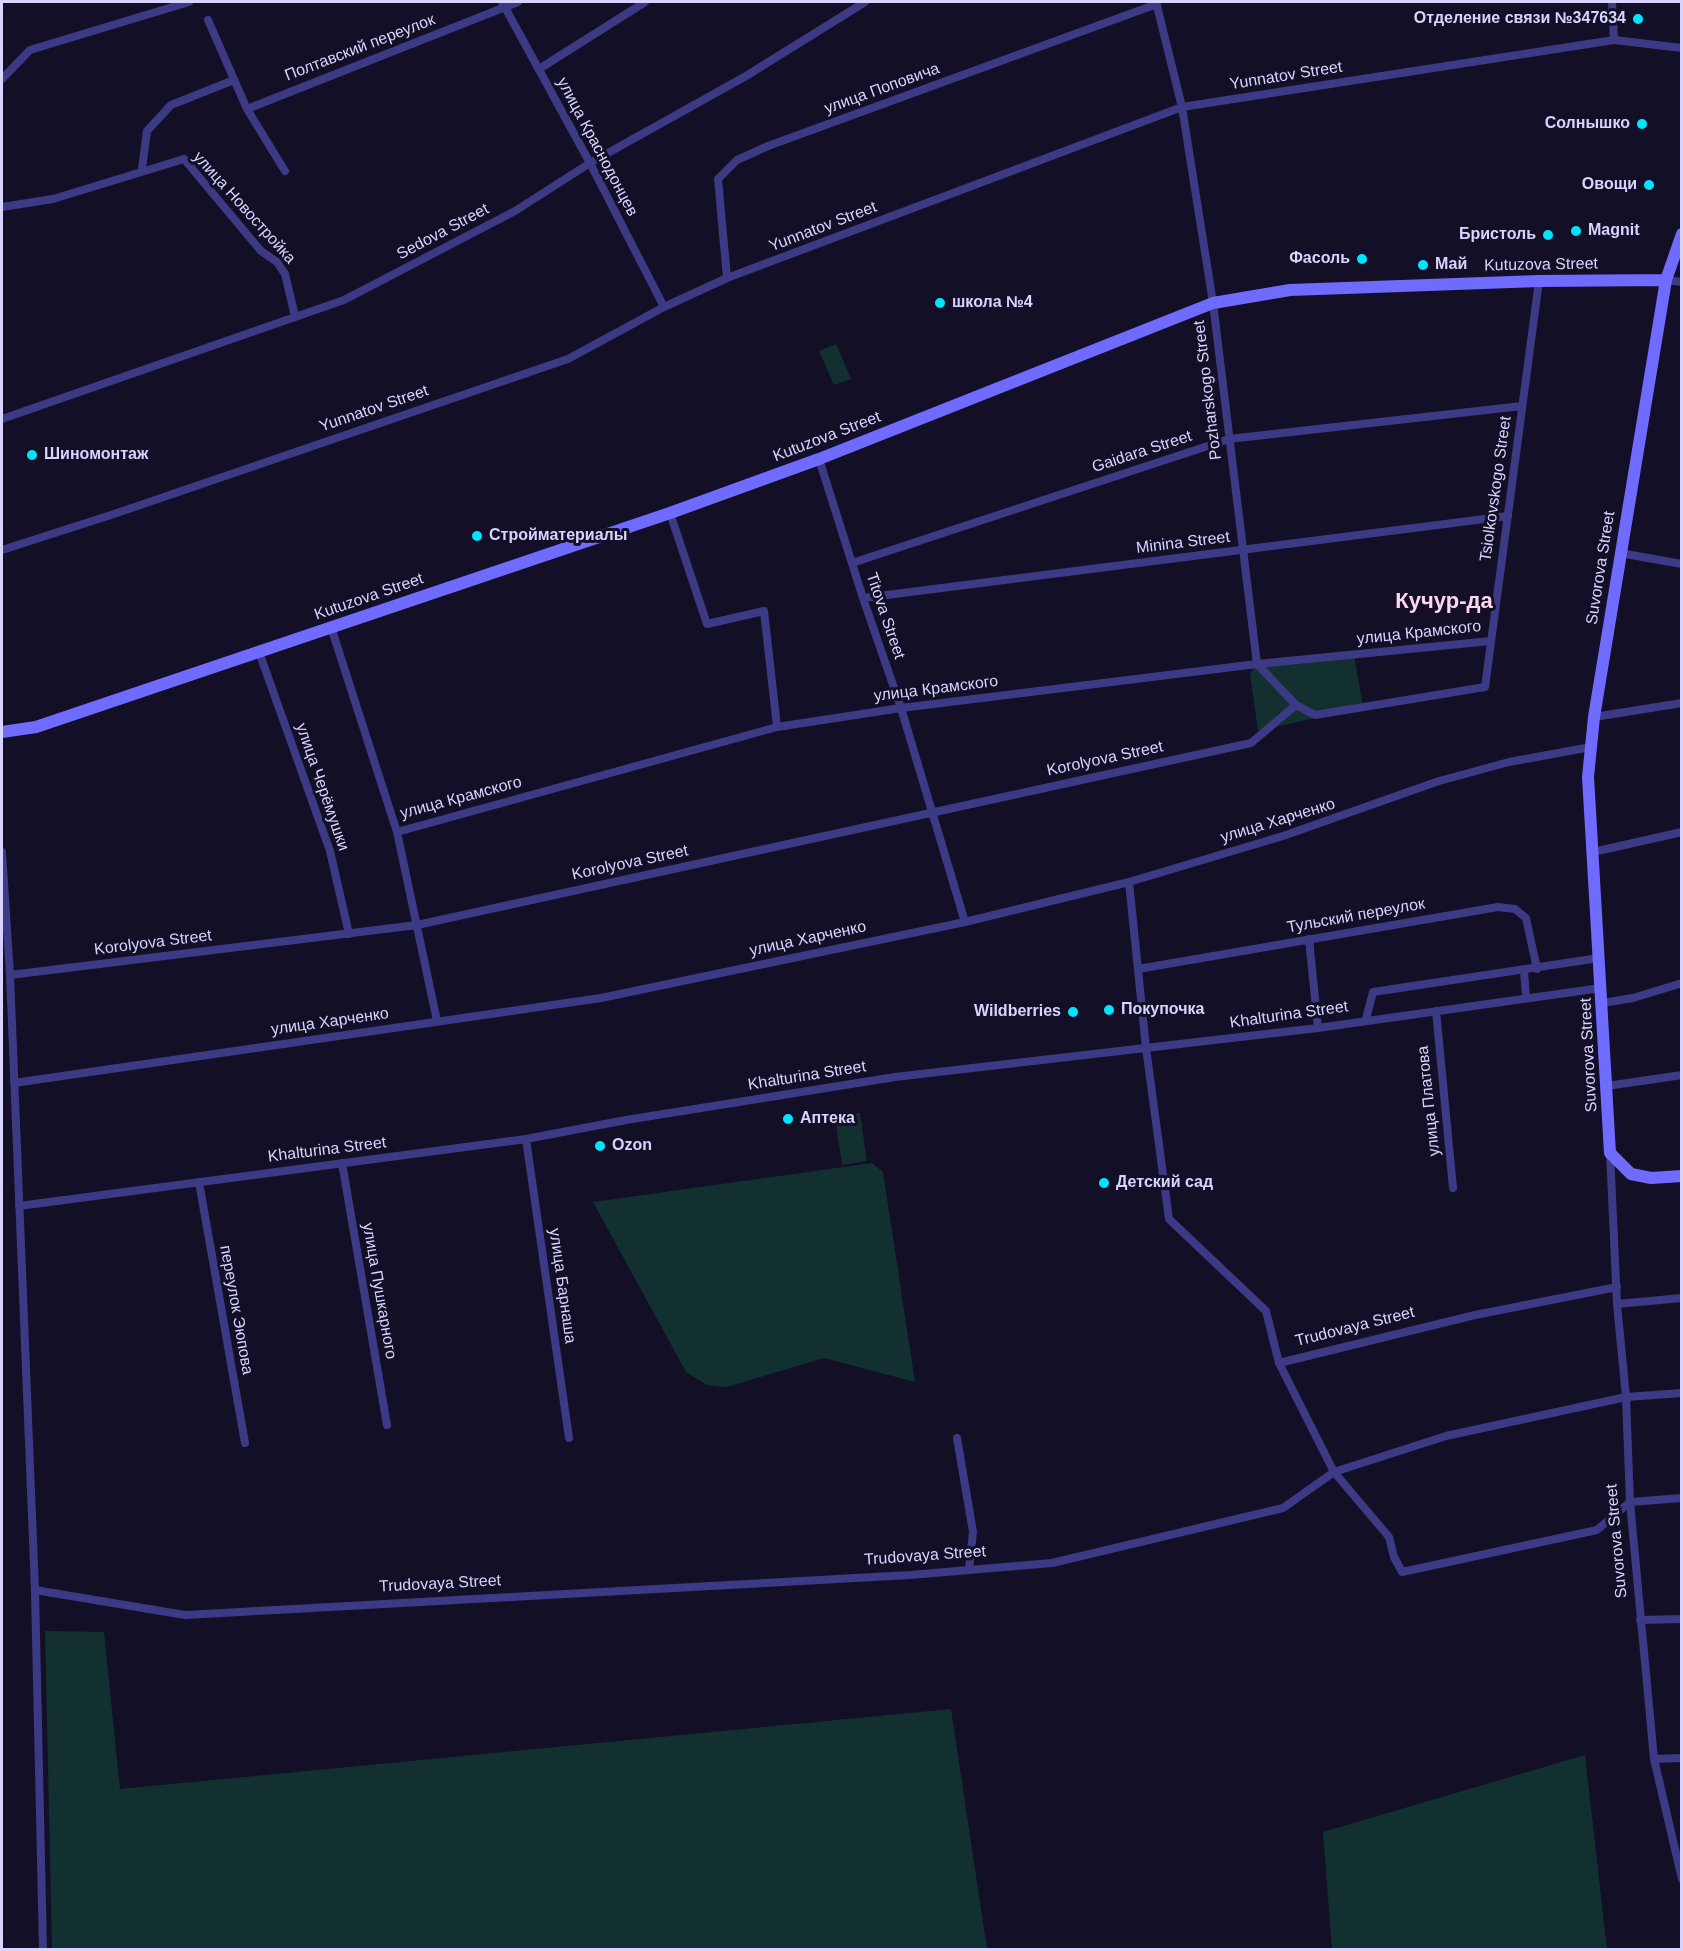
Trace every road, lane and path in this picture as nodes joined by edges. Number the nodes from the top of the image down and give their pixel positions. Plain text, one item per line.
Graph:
1 (189, 2) edge
2 (518, 2) edge
3 (645, 2) edge
4 (865, 2) edge
5 (1612, 2) edge
6 (1157, 3) edge
7 (504, 4) edge
8 (208, 20) dead end
9 (1614, 40) junction
10 (1682, 48) edge
11 (539, 69) junction
12 (2, 79) edge
13 (234, 80) junction
14 (1182, 108) junction
15 (247, 109) junction
16 (590, 163) junction
17 (142, 169) junction
18 (285, 171) dead end
19 (2, 207) edge
20 (1682, 234) edge
21 (728, 278) junction
22 (1666, 280) junction
23 (1539, 281) junction
24 (1682, 282) edge
25 (1213, 303) junction
26 (664, 307) junction
27 (295, 316) junction
28 (1522, 406) junction
29 (2, 419) edge
30 (1229, 439) junction
31 (819, 459) junction
32 (670, 513) junction
33 (1508, 516) junction
34 (2, 550) edge
35 (1242, 551) junction
36 (1620, 553) junction
37 (852, 563) junction
38 (1682, 564) edge
39 (863, 598) junction
40 (331, 627) junction
41 (1491, 641) junction
42 (259, 651) junction
43 (1257, 664) junction
44 (1682, 704) edge
45 (1296, 705) junction
46 (901, 708) junction
47 (1593, 717) junction
48 (777, 727) junction
49 (2, 732) edge
50 (1591, 747) junction
51 (932, 813) junction
52 (397, 832) junction
53 (1682, 832) edge
54 (2, 852) edge
55 (1593, 852) junction
56 (1129, 882) junction
57 (965, 922) junction
58 (417, 925) junction
59 (349, 934) junction
60 (1309, 939) junction
61 (1599, 958) junction
62 (1138, 969) junction
63 (1537, 969) junction
64 (1524, 971) junction
65 (10, 975) junction
66 (1682, 983) edge
67 (1602, 988) junction
68 (1526, 997) junction
69 (1602, 1003) junction
70 (1436, 1011) junction
71 (1366, 1019) junction
72 (437, 1021) junction
73 (1318, 1028) junction
74 (1146, 1048) junction
75 (1682, 1075) edge
76 (14, 1083) junction
77 (1607, 1086) junction
78 (526, 1139) junction
79 (1610, 1153) junction
80 (342, 1162) junction
81 (1682, 1176) edge
82 (199, 1182) junction
83 (1453, 1188) dead end
84 (19, 1206) junction
85 (1617, 1287) junction
86 (1682, 1298) edge
87 (1617, 1304) junction
88 (1279, 1363) junction
89 (1682, 1393) edge
90 (1626, 1396) junction
91 (387, 1425) dead end
92 (569, 1438) dead end
93 (957, 1438) dead end
94 (245, 1443) dead end
95 (1334, 1472) junction
96 (1682, 1498) edge
97 (1630, 1502) junction
98 (969, 1570) junction
99 (35, 1590) junction
100 (1682, 1618) edge
101 (1640, 1620) junction
102 (1682, 1758) edge
103 (1654, 1759) junction
104 (1681, 1879) edge
105 (43, 1950) edge

1 - 12 street
2 - 7 street, Полтавский переулок
3 - 11 street
4 - 16 street, Sedova Street
5 - 9 street
6 - 14 street, Pozharskogo Street
6 - 21 street, улица Поповича
7 - 11 street, улица Краснодонцев
7 - 15 street, Полтавский переулок
8 - 13 street
9 - 10 street, Yunnatov Street
9 - 14 street, Yunnatov Street
11 - 16 street, улица Краснодонцев
13 - 15 street
13 - 17 street
14 - 21 street, Yunnatov Street
14 - 25 street, Pozharskogo Street
15 - 18 street
16 - 26 street, улица Краснодонцев
16 - 27 street, Sedova Street
17 - 19 street, улица Новостройка
17 - 27 street, улица Новостройка
20 - 22 main road, Suvorova Street
21 - 26 street, Yunnatov Street
22 - 23 main road, Kutuzova Street
22 - 24 street, Kutuzova Street
22 - 36 main road, Suvorova Street
23 - 25 main road, Kutuzova Street
23 - 28 street, Tsiolkovskogo Street
25 - 30 street, Pozharskogo Street
25 - 31 main road, Kutuzova Street
26 - 34 street, Yunnatov Street
27 - 29 street, Sedova Street
28 - 30 street, Gaidara Street
28 - 33 street, Tsiolkovskogo Street
30 - 35 street, Pozharskogo Street
30 - 37 street, Gaidara Street
31 - 32 main road, Kutuzova Street
31 - 37 street, Titova Street
32 - 40 main road, Kutuzova Street
32 - 48 street
33 - 35 street, Minina Street
33 - 41 street, Tsiolkovskogo Street
35 - 39 street, Minina Street
35 - 43 street, Pozharskogo Street
36 - 38 street
36 - 47 main road, Suvorova Street
37 - 39 street, Titova Street
39 - 46 street, Titova Street
40 - 42 main road, Kutuzova Street
40 - 52 street
41 - 43 street, улица Крамского
41 - 45 street, Tsiolkovskogo Street
42 - 49 main road, Kutuzova Street
42 - 59 street, улица Черёмушки
43 - 45 street
43 - 46 street, улица Крамского
44 - 47 street
45 - 51 street, Korolyova Street
46 - 48 street, улица Крамского
46 - 51 street, Titova Street
47 - 50 main road, Suvorova Street
48 - 52 street, улица Крамского
50 - 55 main road, Suvorova Street
50 - 56 street, улица Харченко
51 - 57 street, Titova Street
51 - 58 street, Korolyova Street
52 - 58 street
53 - 55 street
54 - 65 street
55 - 61 main road, Suvorova Street
56 - 57 street, улица Харченко
56 - 62 street
57 - 72 street, улица Харченко
58 - 59 street, Korolyova Street
58 - 72 street
59 - 65 street, Korolyova Street
60 - 62 street, Тульский переулок
60 - 63 street, Тульский переулок
60 - 73 street
61 - 63 street
61 - 67 main road, Suvorova Street
62 - 74 street
63 - 64 street
64 - 68 street
64 - 71 street
65 - 76 street
66 - 69 street
67 - 68 street, Khalturina Street
67 - 69 main road, Suvorova Street
68 - 70 street, Khalturina Street
69 - 77 main road, Suvorova Street
70 - 71 street, Khalturina Street
70 - 83 street, улица Платова
71 - 73 street, Khalturina Street
72 - 76 street, улица Харченко
73 - 74 street, Khalturina Street
74 - 78 street, Khalturina Street
74 - 88 street
75 - 77 street
76 - 84 street
77 - 79 main road, Suvorova Street
78 - 80 street, Khalturina Street
78 - 92 street, улица Барнаша
79 - 81 main road
79 - 85 street, Suvorova Street
80 - 82 street, Khalturina Street
80 - 91 street, улица Пушкарного
82 - 84 street, Khalturina Street
82 - 94 street, переулок Эюпова
84 - 99 street
85 - 87 street, Suvorova Street
85 - 88 street, Trudovaya Street
86 - 87 street
87 - 90 street, Suvorova Street
88 - 95 street, Trudovaya Street
89 - 90 street
90 - 95 street
90 - 97 street, Suvorova Street
93 - 98 street
95 - 97 street
95 - 98 street, Trudovaya Street
96 - 97 street
97 - 101 street, Suvorova Street
98 - 99 street, Trudovaya Street
99 - 105 street
100 - 101 street
101 - 103 street, Suvorova Street
102 - 103 street
103 - 104 street, Suvorova Street

